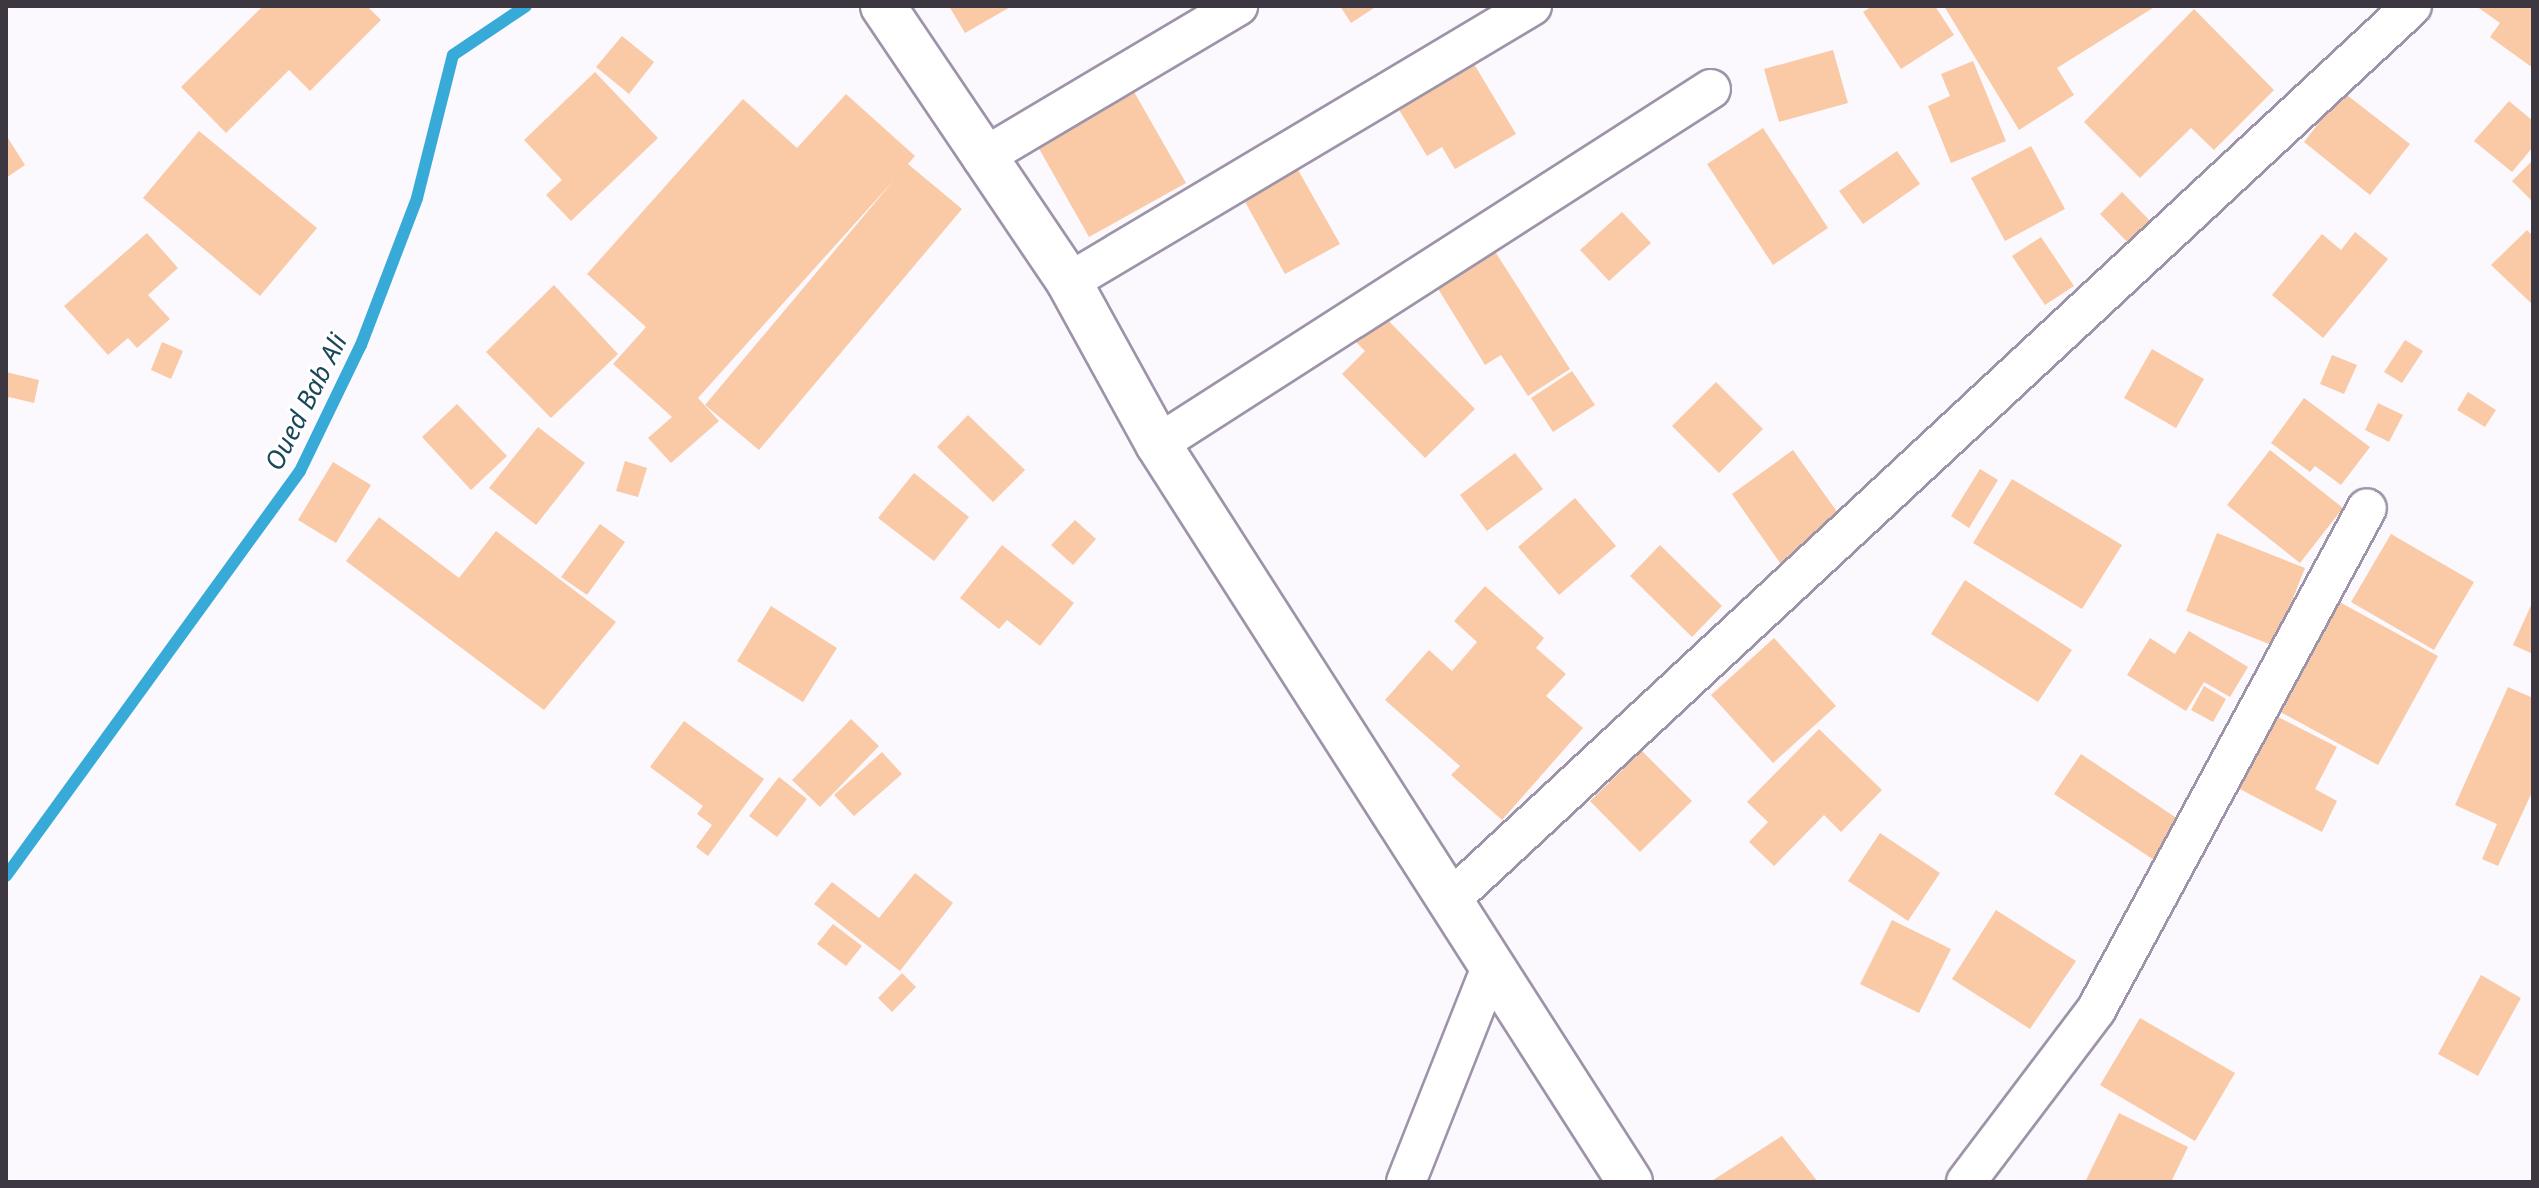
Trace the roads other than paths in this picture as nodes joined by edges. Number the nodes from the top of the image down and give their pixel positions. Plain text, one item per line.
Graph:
1 (883, 6) edge
2 (1238, 6) edge
3 (1532, 6) edge
4 (2412, 6) edge
5 (1711, 89) dead end
6 (982, 158) junction
7 (1069, 282) junction
8 (1158, 444) junction
9 (2367, 508) dead end
10 (1450, 900) junction
11 (1492, 965) junction
12 (1406, 1182) edge
13 (1630, 1182) edge
14 (1966, 1182) edge

1 - 6 street
2 - 6 street
3 - 7 street
4 - 10 street
5 - 8 street
6 - 7 street
7 - 8 street
8 - 10 street
9 - 14 street
10 - 11 street
11 - 12 street
11 - 13 street

